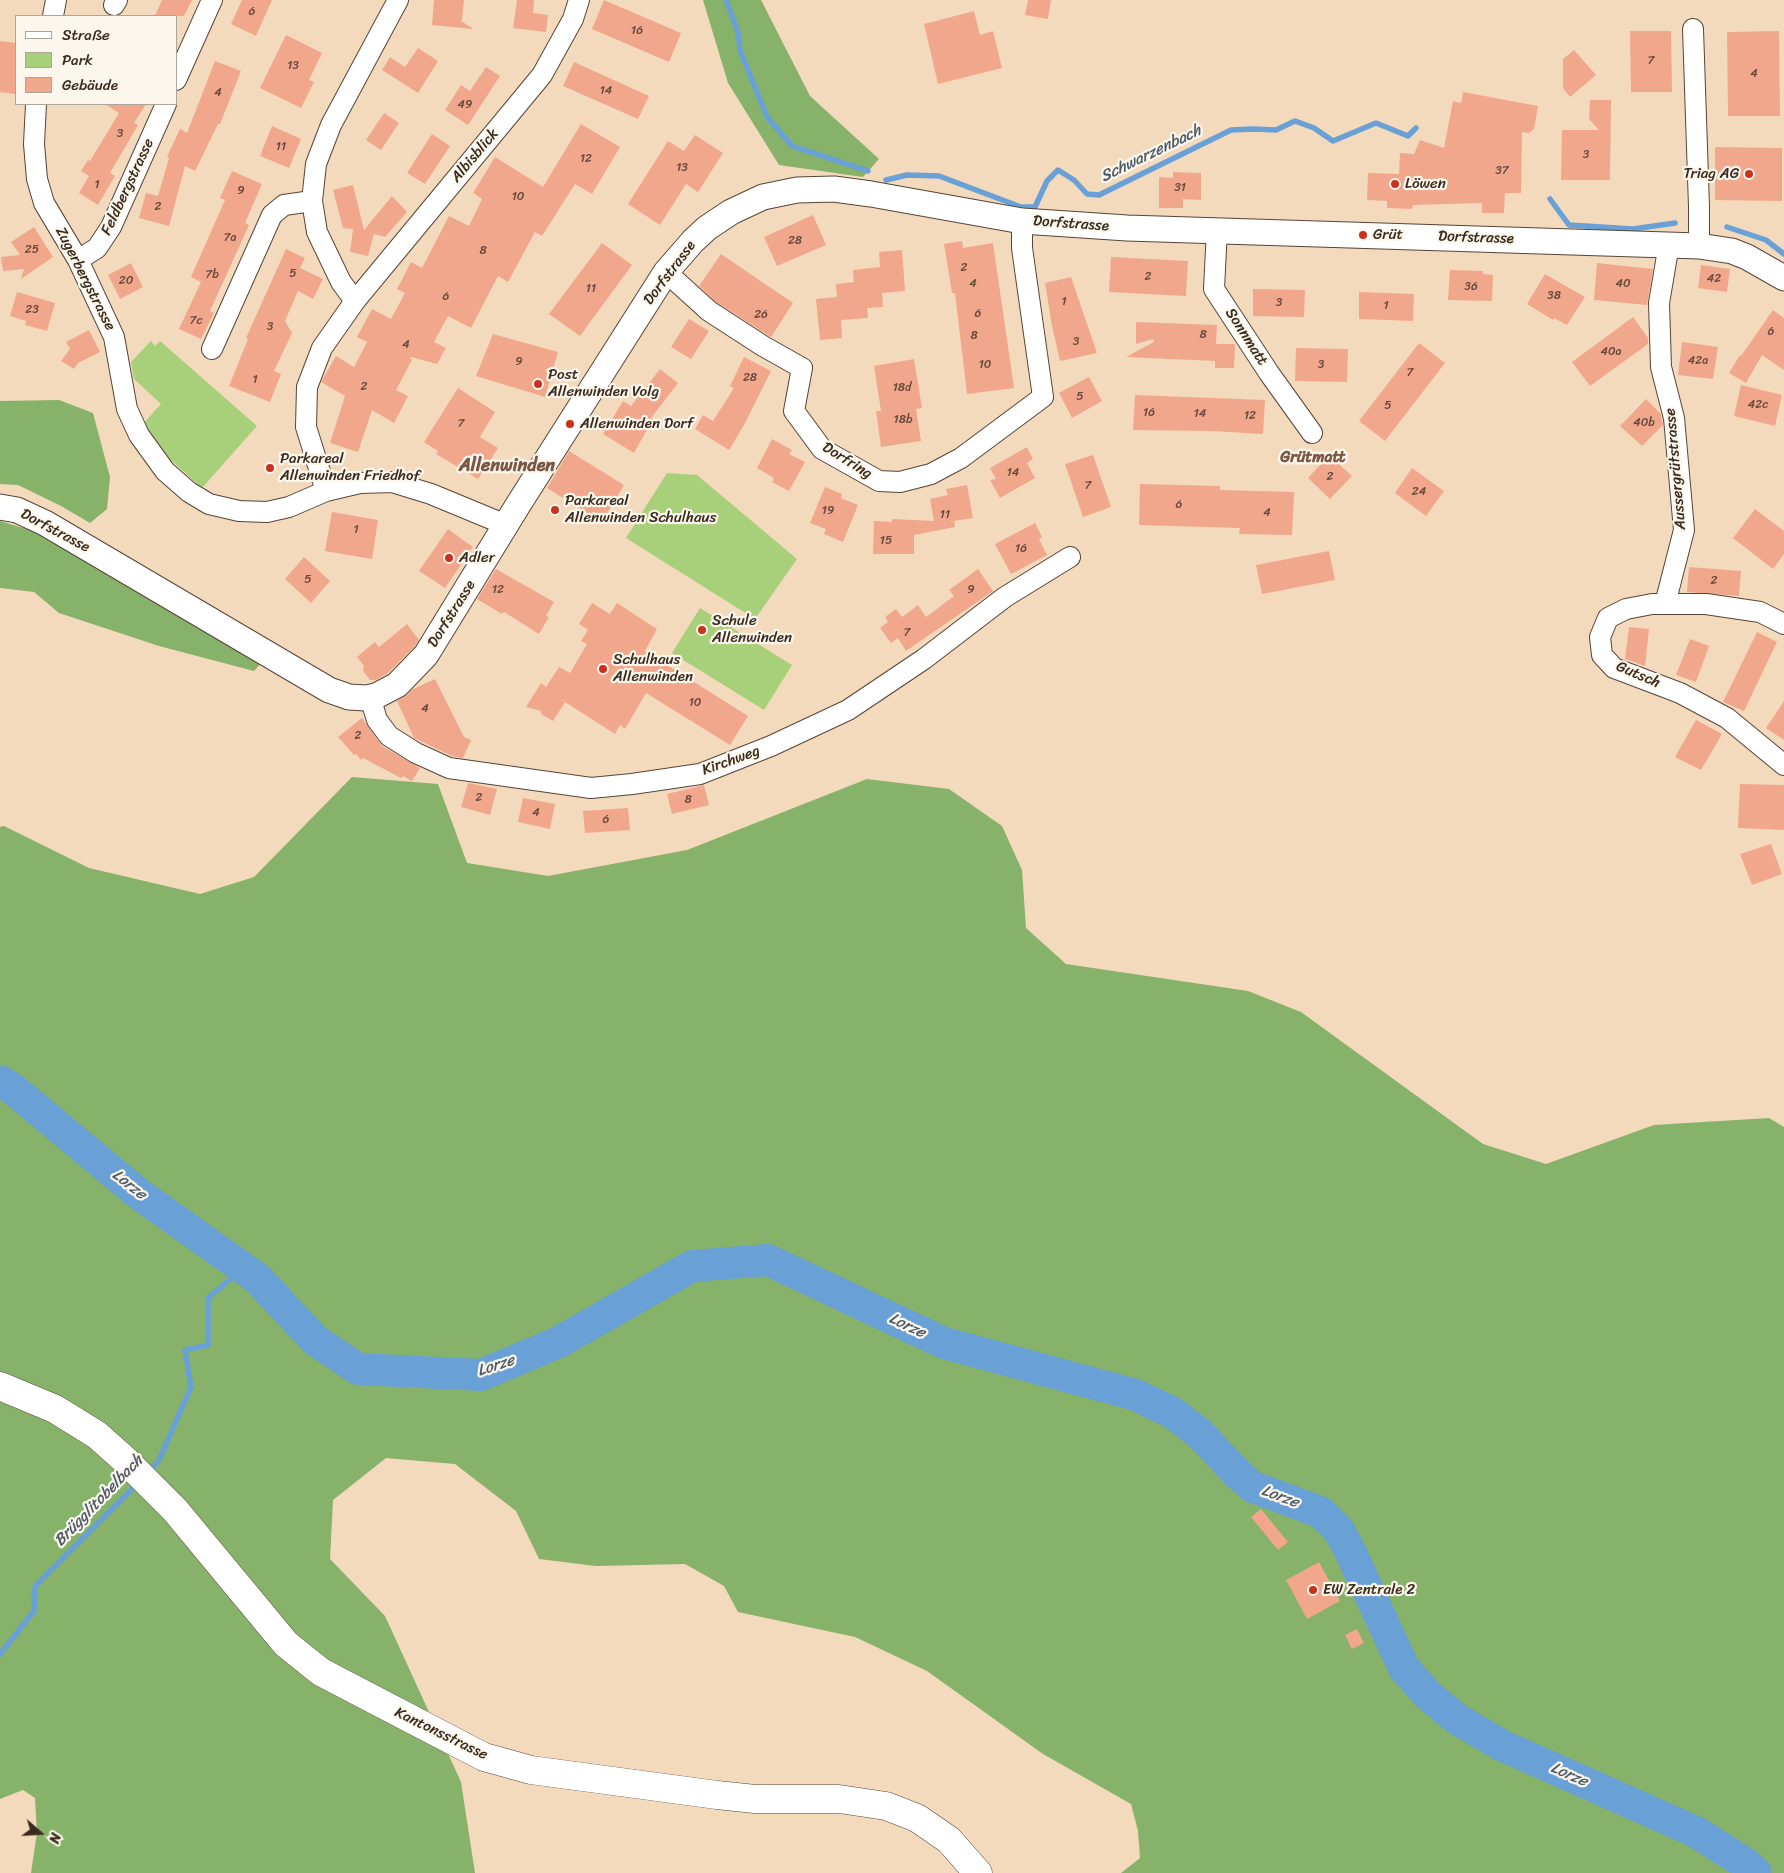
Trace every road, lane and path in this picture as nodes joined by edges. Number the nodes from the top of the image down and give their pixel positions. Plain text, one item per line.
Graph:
1 (56, 0) edge
2 (212, 0) edge
3 (398, 0) edge
4 (579, 0) edge
5 (53, 15) edge
6 (1692, 29) dead end
7 (178, 76) edge
8 (36, 105) edge
9 (166, 105) edge
10 (312, 202) junction
11 (1022, 221) junction
12 (1217, 230) junction
13 (1669, 244) junction
14 (1699, 246) junction
15 (78, 260) junction
16 (666, 272) junction
17 (1784, 278) edge
18 (355, 301) junction
19 (212, 349) dead end
20 (1312, 433) dead end
21 (326, 491) junction
22 (0, 507) edge
23 (506, 525) junction
24 (1070, 557) dead end
25 (1665, 604) junction
26 (1784, 624) edge
27 (370, 697) junction
28 (1784, 764) edge
29 (0, 1386) edge
30 (978, 1873) edge

1 - 5 street
2 - 7 street
3 - 10 street
4 - 18 street, Albisblick
6 - 14 street
8 - 15 street, Zugerbergstrasse
9 - 15 street, Feldbergstrasse
10 - 18 street
10 - 19 street
11 - 12 street, Dorfstrasse
11 - 16 street, Dorfstrasse
11 - 16 street, Dorfring
12 - 13 street, Dorfstrasse
12 - 20 street, Sonnmatt
13 - 14 street, Dorfstrasse
13 - 25 street, Aussergrütstrasse
14 - 17 street, Dorfstrasse
15 - 21 street, Zugerbergstrasse
16 - 23 street, Dorfstrasse
18 - 21 street, Albisblick
21 - 23 street, Zugerbergstrasse
22 - 27 street, Dorfstrasse
23 - 27 street, Dorfstrasse
24 - 27 street, Kirchweg
25 - 26 street, Gutsch
25 - 28 street, Gutsch
29 - 30 main road, Kantonsstrasse

